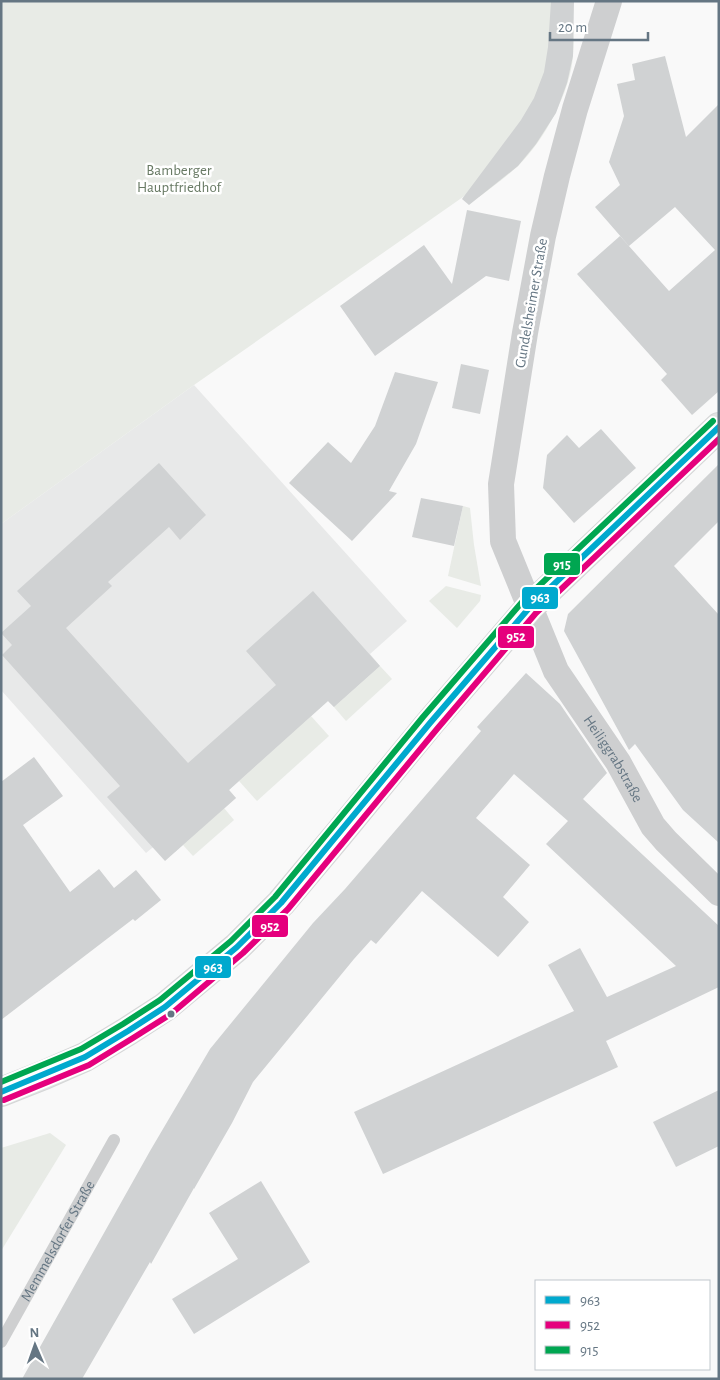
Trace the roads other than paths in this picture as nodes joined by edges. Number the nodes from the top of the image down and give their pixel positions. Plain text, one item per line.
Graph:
1 (609, 1) edge
2 (719, 427) edge
3 (530, 607) junction
4 (719, 893) edge
5 (1, 1092) edge
6 (114, 1140) dead end
7 (1, 1342) edge

1 - 3 street, Gundelsheimer Straße
2 - 3 main road
3 - 4 street, Heiliggrabstraße
3 - 5 main road
6 - 7 lane, Memmelsdorfer Straße

